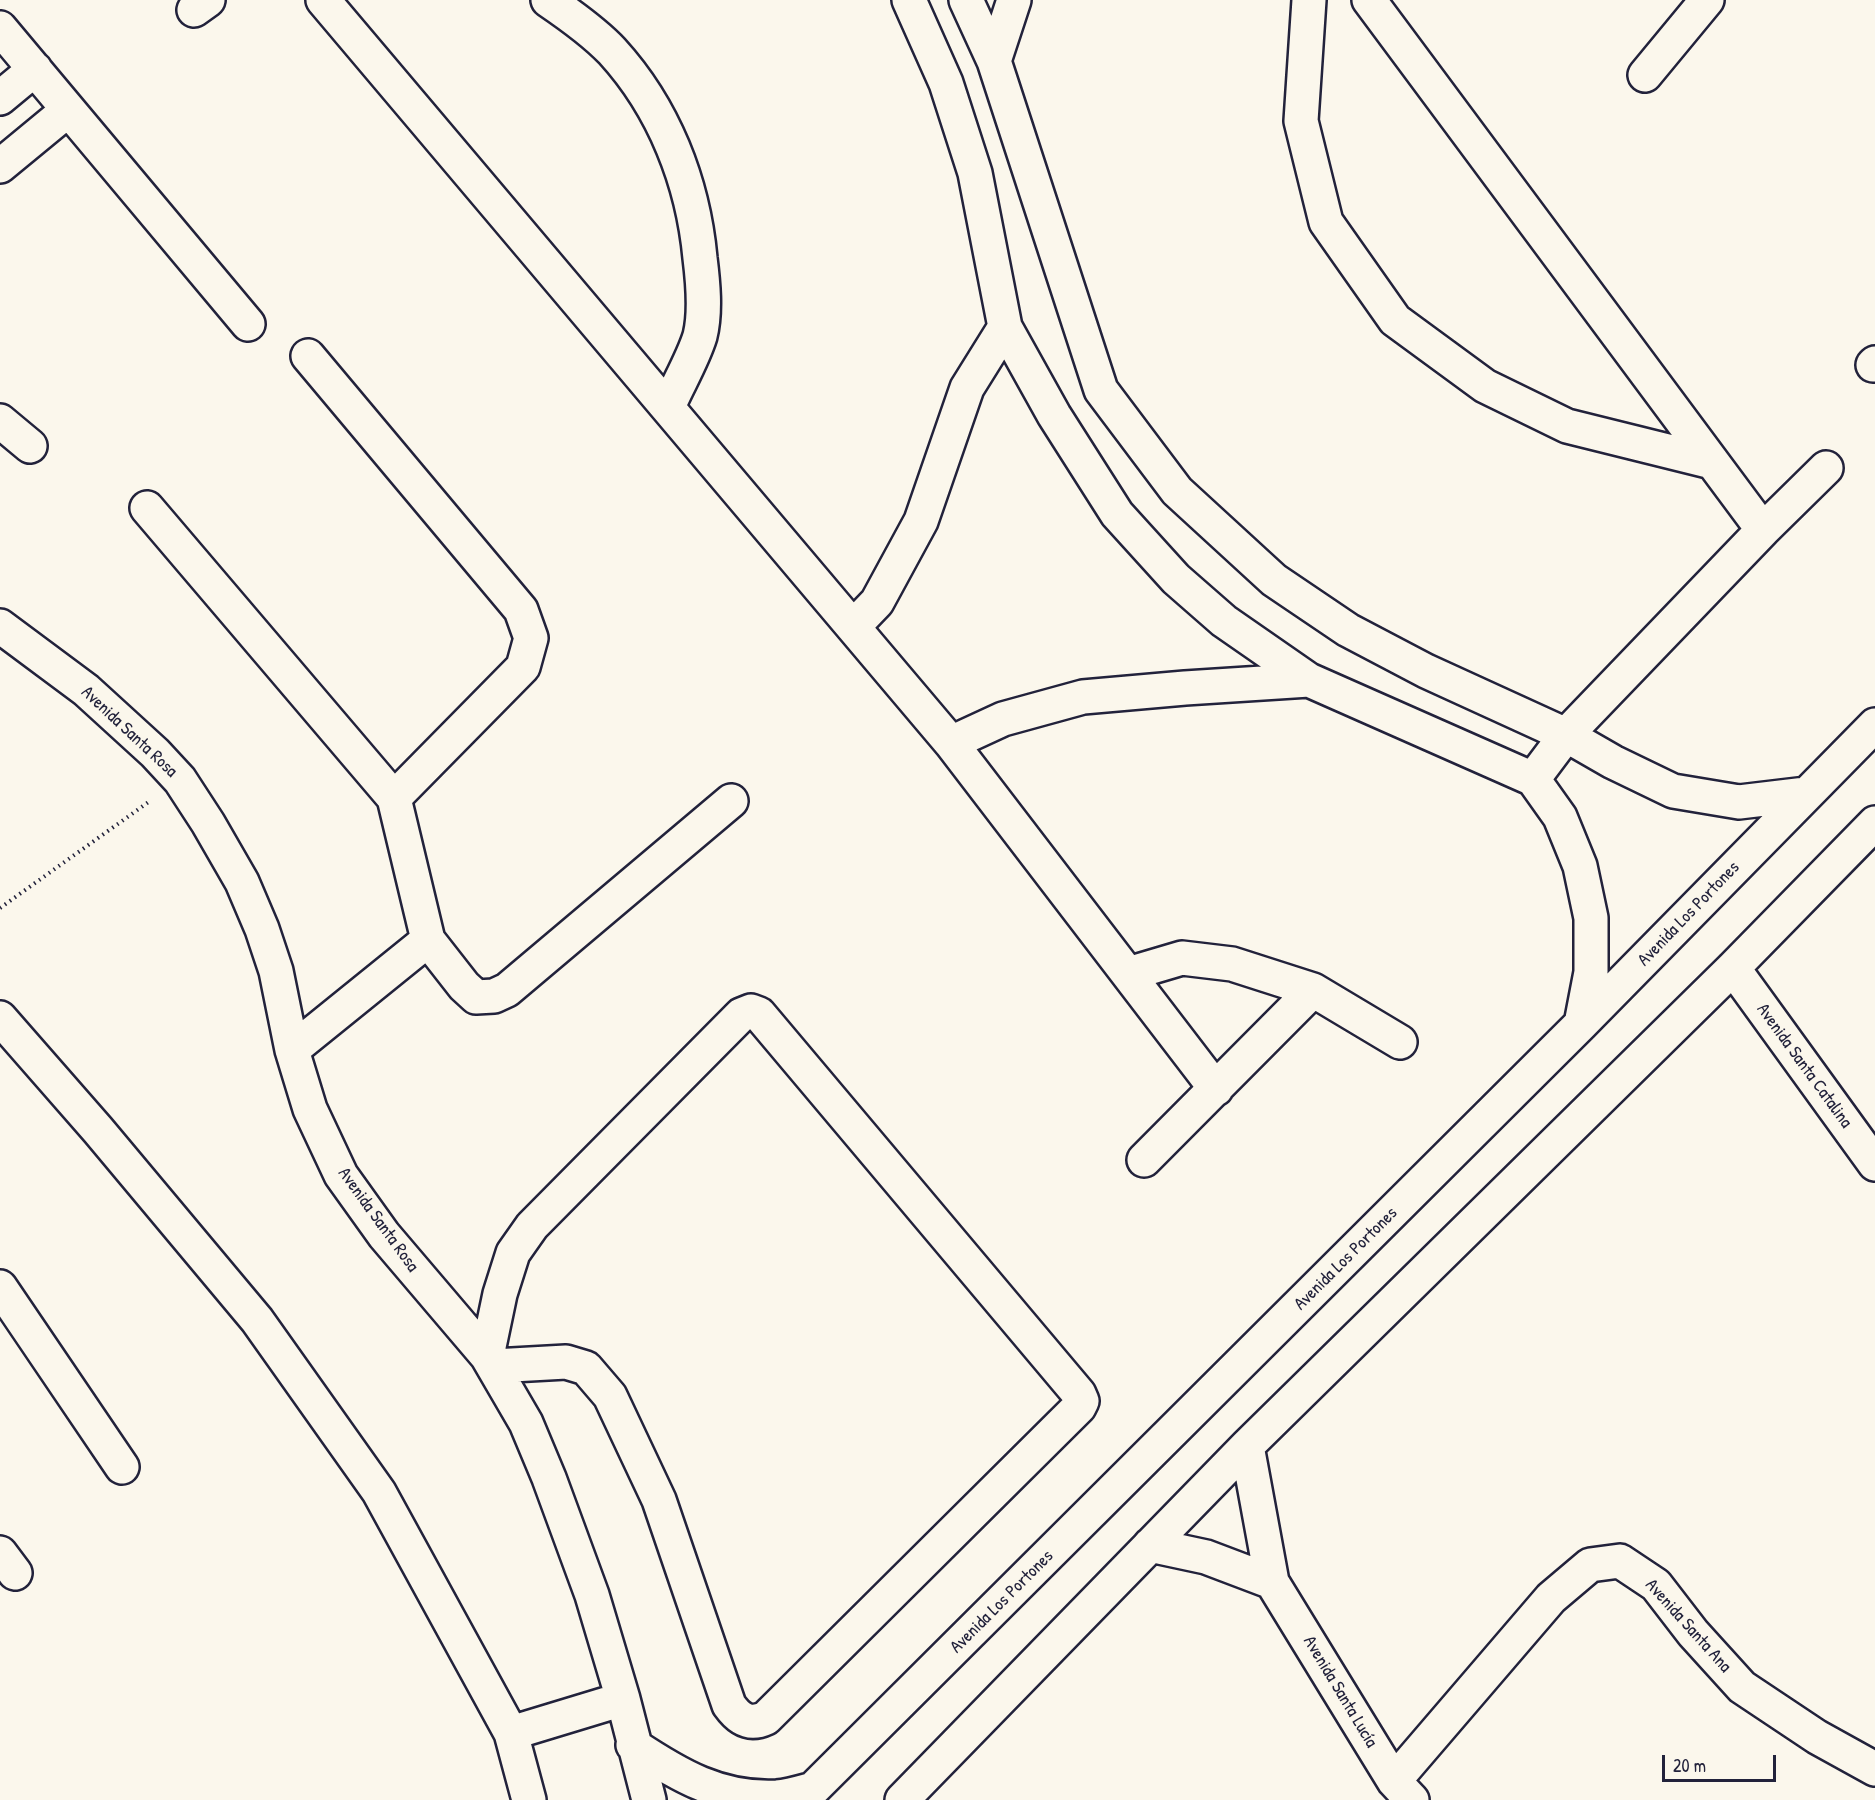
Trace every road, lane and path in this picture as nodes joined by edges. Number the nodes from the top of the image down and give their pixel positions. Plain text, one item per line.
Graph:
1 (323, 0) edge
2 (548, 0) edge
3 (909, 0) edge
4 (966, 0) edge
5 (1014, 0) edge
6 (1309, 0) edge
7 (1369, 0) edge
8 (1707, 0) edge
9 (0, 28) edge
10 (994, 61) junction
11 (35, 69) junction
12 (1645, 75) dead end
13 (0, 98) edge
14 (69, 110) junction
15 (1025, 158) junction
16 (0, 166) edge
17 (975, 173) junction
18 (248, 324) dead end
19 (1005, 327) junction
20 (308, 356) dead end
21 (668, 407) junction
22 (0, 421) edge
23 (30, 446) dead end
24 (1712, 462) junction
25 (1826, 468) dead end
26 (147, 508) dead end
27 (1763, 530) junction
28 (0, 626) edge
29 (853, 627) junction
30 (1309, 680) junction
31 (1875, 725) edge
32 (1566, 735) junction
33 (951, 742) junction
34 (1533, 779) junction
35 (180, 780) junction
36 (1806, 794) junction
37 (394, 798) junction
38 (731, 801) dead end
39 (1875, 823) edge
40 (0, 908) edge
41 (428, 940) junction
42 (1733, 968) junction
43 (1128, 974) junction
44 (1313, 990) junction
45 (0, 1018) edge
46 (1581, 1024) junction
47 (1400, 1042) dead end
48 (292, 1050) junction
49 (1216, 1089) junction
50 (1144, 1160) dead end
51 (1875, 1164) edge
52 (0, 1287) edge
53 (491, 1361) junction
54 (1247, 1446) junction
55 (122, 1467) dead end
56 (1150, 1545) junction
57 (1272, 1582) junction
58 (622, 1699) junction
59 (511, 1733) junction
60 (633, 1745) junction
61 (1875, 1769) edge
62 (1403, 1790) edge
63 (808, 1795) edge
64 (529, 1800) edge
65 (649, 1800) edge
66 (902, 1800) edge

1 - 21 street
2 - 21 street
3 - 17 street
4 - 10 street
5 - 10 street
6 - 24 street
7 - 24 street
8 - 12 street
9 - 11 street
10 - 15 street
11 - 13 street
11 - 14 street
14 - 16 street
14 - 18 street
15 - 17 street
15 - 32 street
17 - 19 street
19 - 29 street
19 - 30 street
20 - 37 street
21 - 29 street
22 - 23 street
24 - 27 street
25 - 27 street
26 - 37 street
27 - 32 street
28 - 35 street, Avenida Santa Rosa
29 - 33 street
30 - 33 street
30 - 34 street
31 - 36 street, Avenida Los Portones
32 - 34 street
32 - 36 street
33 - 43 street
34 - 46 street
35 - 40 path
35 - 48 street, Avenida Santa Rosa
36 - 46 street, Avenida Los Portones
37 - 41 street
38 - 41 street
39 - 42 street
41 - 48 street
42 - 51 street, Avenida Santa Catalina
42 - 54 street
43 - 44 street
43 - 49 street
44 - 47 street
44 - 49 street
45 - 59 street
46 - 63 street, Avenida Los Portones
48 - 53 street, Avenida Santa Rosa
49 - 50 street
52 - 55 street
53 - 53 street
53 - 58 street, Avenida Santa Rosa
54 - 56 street
54 - 57 street, Avenida Santa Lucía
56 - 57 street
56 - 66 street
57 - 62 street, Avenida Santa Lucía
58 - 59 street
58 - 60 street, Avenida Santa Rosa
59 - 64 street
60 - 63 street, Avenida Los Portones
60 - 65 street, Avenida Santa Rosa
61 - 62 street, Avenida Santa Ana

